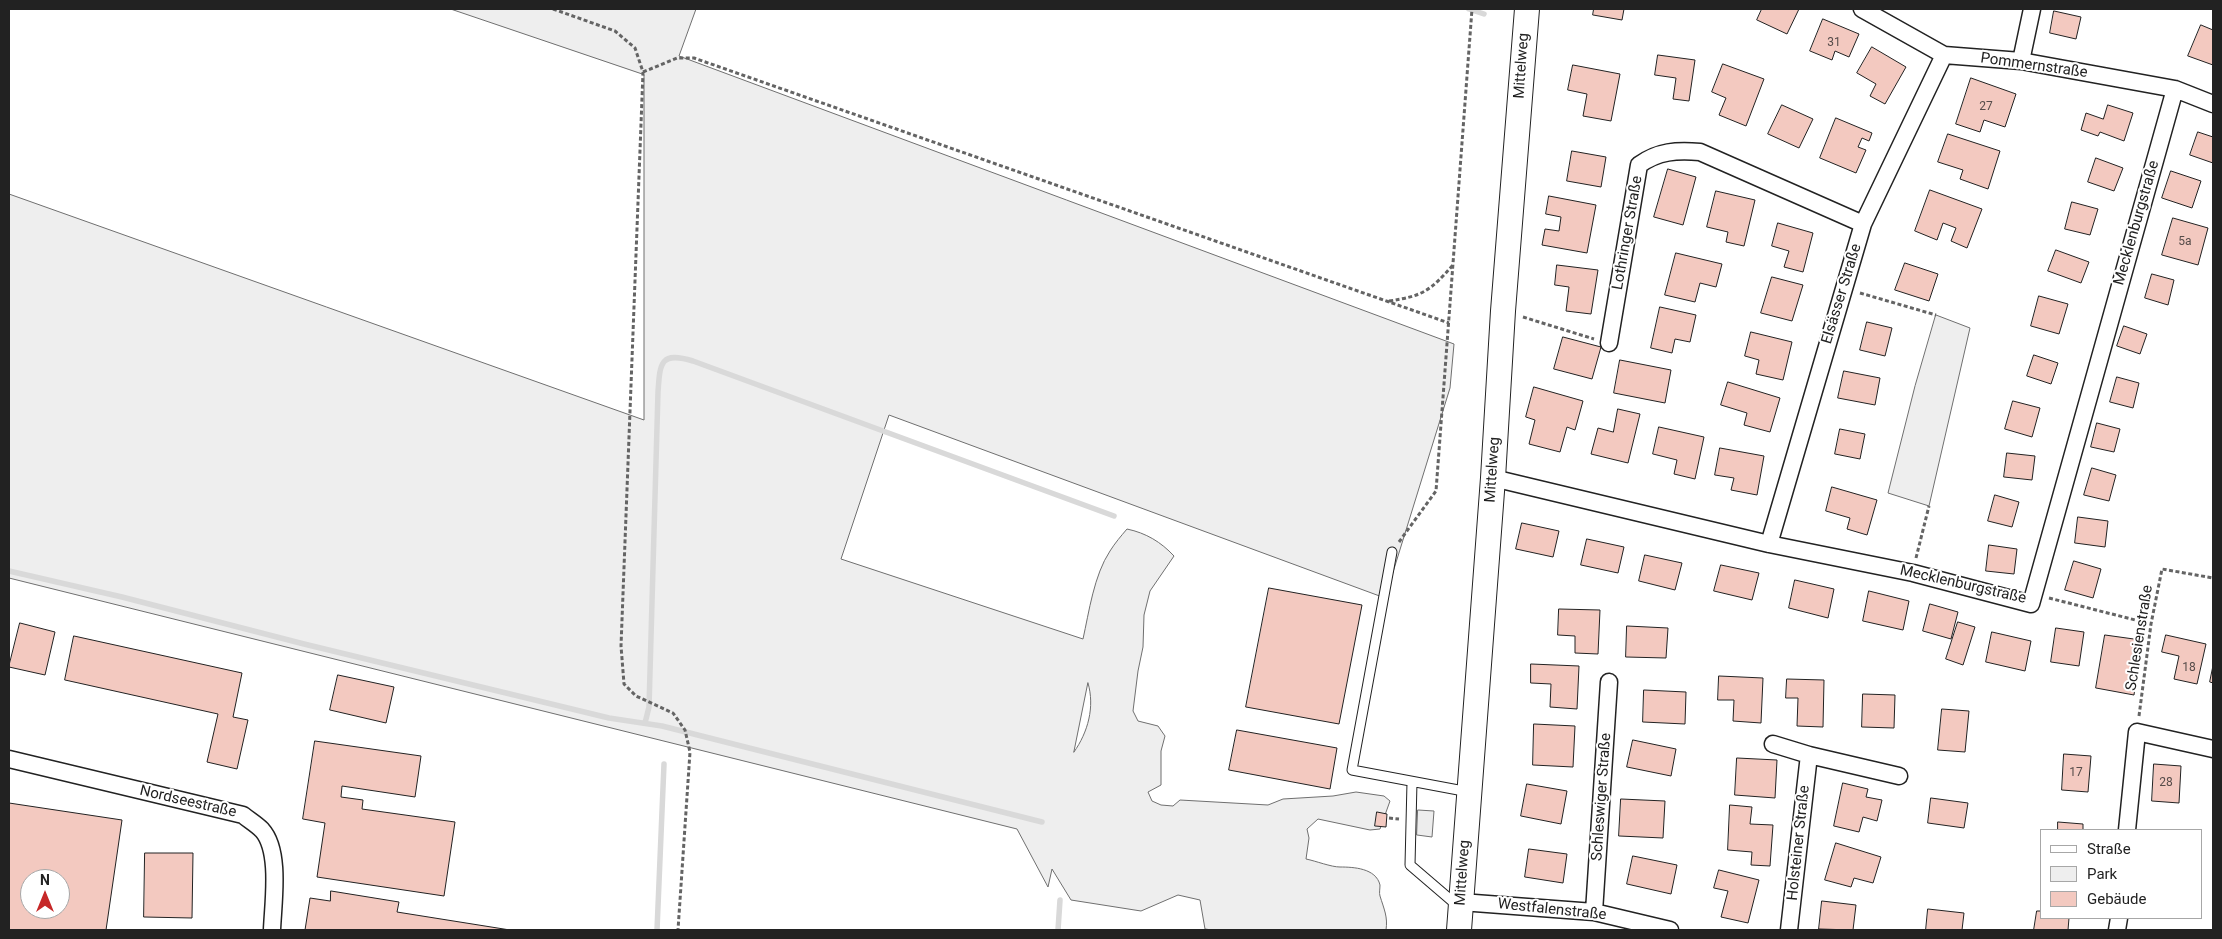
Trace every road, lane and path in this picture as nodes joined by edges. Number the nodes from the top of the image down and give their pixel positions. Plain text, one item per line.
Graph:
1 (553, 9) edge
2 (1472, 9) edge
3 (1527, 9) edge
4 (1862, 9) edge
5 (2032, 9) edge
6 (1944, 55) junction
7 (2022, 61) junction
8 (643, 72) junction
9 (2175, 89) junction
10 (2213, 104) edge
11 (1863, 224) junction
12 (1453, 265) junction
13 (1844, 288) junction
14 (1389, 301) junction
15 (1503, 311) junction
16 (1936, 316) dead end
17 (1448, 323) junction
18 (1609, 343) joint
19 (1493, 478) junction
20 (1929, 506) dead end
21 (1769, 544) junction
22 (1392, 552) joint
23 (1913, 574) junction
24 (2213, 578) edge
25 (2034, 594) junction
26 (2151, 624) junction
27 (1609, 682) dead end
28 (2137, 732) junction
29 (1773, 744) dead end
30 (2213, 749) edge
31 (1809, 755) junction
32 (9, 759) edge
33 (1900, 776) dead end
34 (1412, 782) junction
35 (1470, 792) junction
36 (2127, 829) edge
37 (1461, 902) junction
38 (1594, 912) junction
39 (272, 930) edge
40 (678, 930) edge
41 (1459, 930) edge
42 (1670, 930) edge
43 (1789, 930) edge

1 - 8 path
2 - 12 path
3 - 15 street, Mittelweg
4 - 6 street, Pommernstraße
5 - 7 street
6 - 7 street, Pommernstraße
6 - 11 street, Elsässer Straße
7 - 9 street, Pommernstraße
8 - 14 path
8 - 40 path
9 - 10 street, Pommernstraße
9 - 25 street, Mecklenburgstraße
11 - 13 street, Elsässer Straße
11 - 18 street, Lothringer Straße
12 - 14 path
12 - 17 path
13 - 16 path
13 - 21 street, Elsässer Straße
14 - 17 path
15 - 18 path
15 - 19 street, Mittelweg
17 - 22 path
19 - 21 street, Mecklenburgstraße
19 - 35 street, Mittelweg
20 - 23 path
21 - 23 street, Mecklenburgstraße
22 - 34 lane
23 - 25 street, Mecklenburgstraße
24 - 26 path, Schlesienstraße
25 - 26 path
26 - 28 path, Schlesienstraße
27 - 38 street, Schleswiger Straße
28 - 30 street
28 - 36 street
29 - 31 street
31 - 33 street
31 - 43 street, Holsteiner Straße
32 - 39 street, Nordseestraße
34 - 35 lane
34 - 37 lane
35 - 37 street, Mittelweg
37 - 38 street, Westfalenstraße
37 - 41 street, Mittelweg
38 - 42 street, Westfalenstraße

